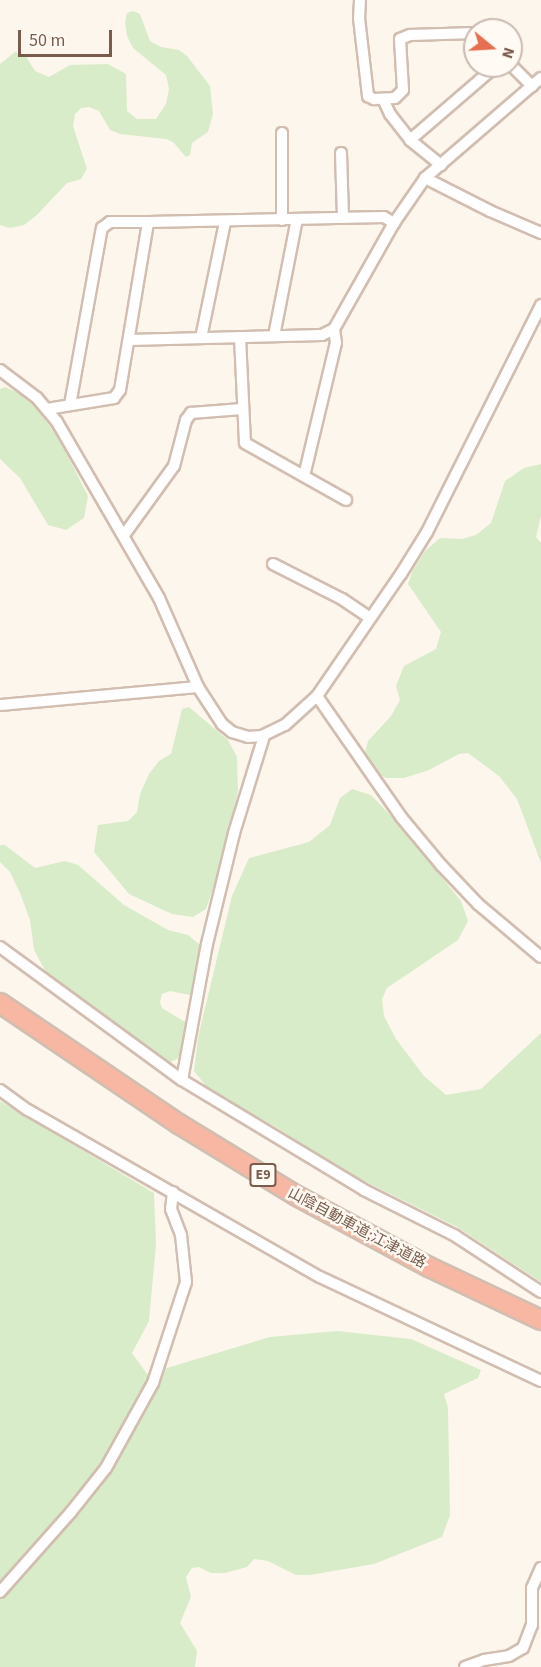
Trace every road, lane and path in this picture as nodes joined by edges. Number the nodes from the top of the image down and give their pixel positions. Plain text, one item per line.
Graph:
1 (360, 0) edge
2 (463, 33) edge
3 (523, 73) edge
4 (482, 78) edge
5 (537, 82) edge
6 (383, 99) junction
7 (282, 133) dead end
8 (410, 140) junction
9 (341, 153) dead end
10 (441, 165) junction
11 (425, 178) junction
12 (343, 218) junction
13 (297, 219) junction
14 (282, 220) junction
15 (148, 222) junction
16 (225, 222) junction
17 (394, 223) junction
18 (541, 233) edge
19 (541, 305) edge
20 (334, 329) junction
21 (274, 336) junction
22 (240, 337) junction
23 (201, 338) junction
24 (129, 340) junction
25 (0, 370) edge
26 (70, 405) junction
27 (47, 409) junction
28 (242, 409) junction
29 (304, 476) junction
30 (346, 500) dead end
31 (124, 535) junction
32 (273, 564) dead end
33 (370, 618) junction
34 (198, 687) junction
35 (317, 696) junction
36 (0, 705) edge
37 (264, 736) junction
38 (0, 947) edge
39 (541, 957) edge
40 (0, 1003) edge
41 (182, 1080) junction
42 (0, 1090) edge
43 (173, 1192) junction
44 (541, 1293) edge
45 (541, 1320) edge
46 (541, 1381) edge
47 (541, 1568) edge
48 (0, 1592) edge
49 (465, 1667) edge

1 - 6 street
2 - 6 street
3 - 5 street
4 - 8 street
5 - 10 street
6 - 8 street
7 - 14 street
8 - 10 street
9 - 12 street
10 - 11 street
11 - 17 street
11 - 18 street
12 - 13 street
12 - 17 street
13 - 14 street
13 - 21 street
14 - 16 street
15 - 16 street
15 - 24 street
15 - 26 street
16 - 23 street
17 - 20 street
19 - 33 street
20 - 21 street
20 - 29 street
21 - 22 street
22 - 23 street
22 - 28 street
23 - 24 street
24 - 26 street
25 - 27 street
26 - 27 street
27 - 31 street
28 - 29 street
28 - 31 street
29 - 30 street
31 - 34 street
32 - 33 street
33 - 35 street
34 - 36 street
34 - 37 street
35 - 37 street
35 - 39 street
37 - 41 street
38 - 41 street
40 - 45 highway, 山陰自動車道;江津道路 / E9
41 - 44 street
42 - 43 street
43 - 46 street
43 - 48 street
47 - 49 street

